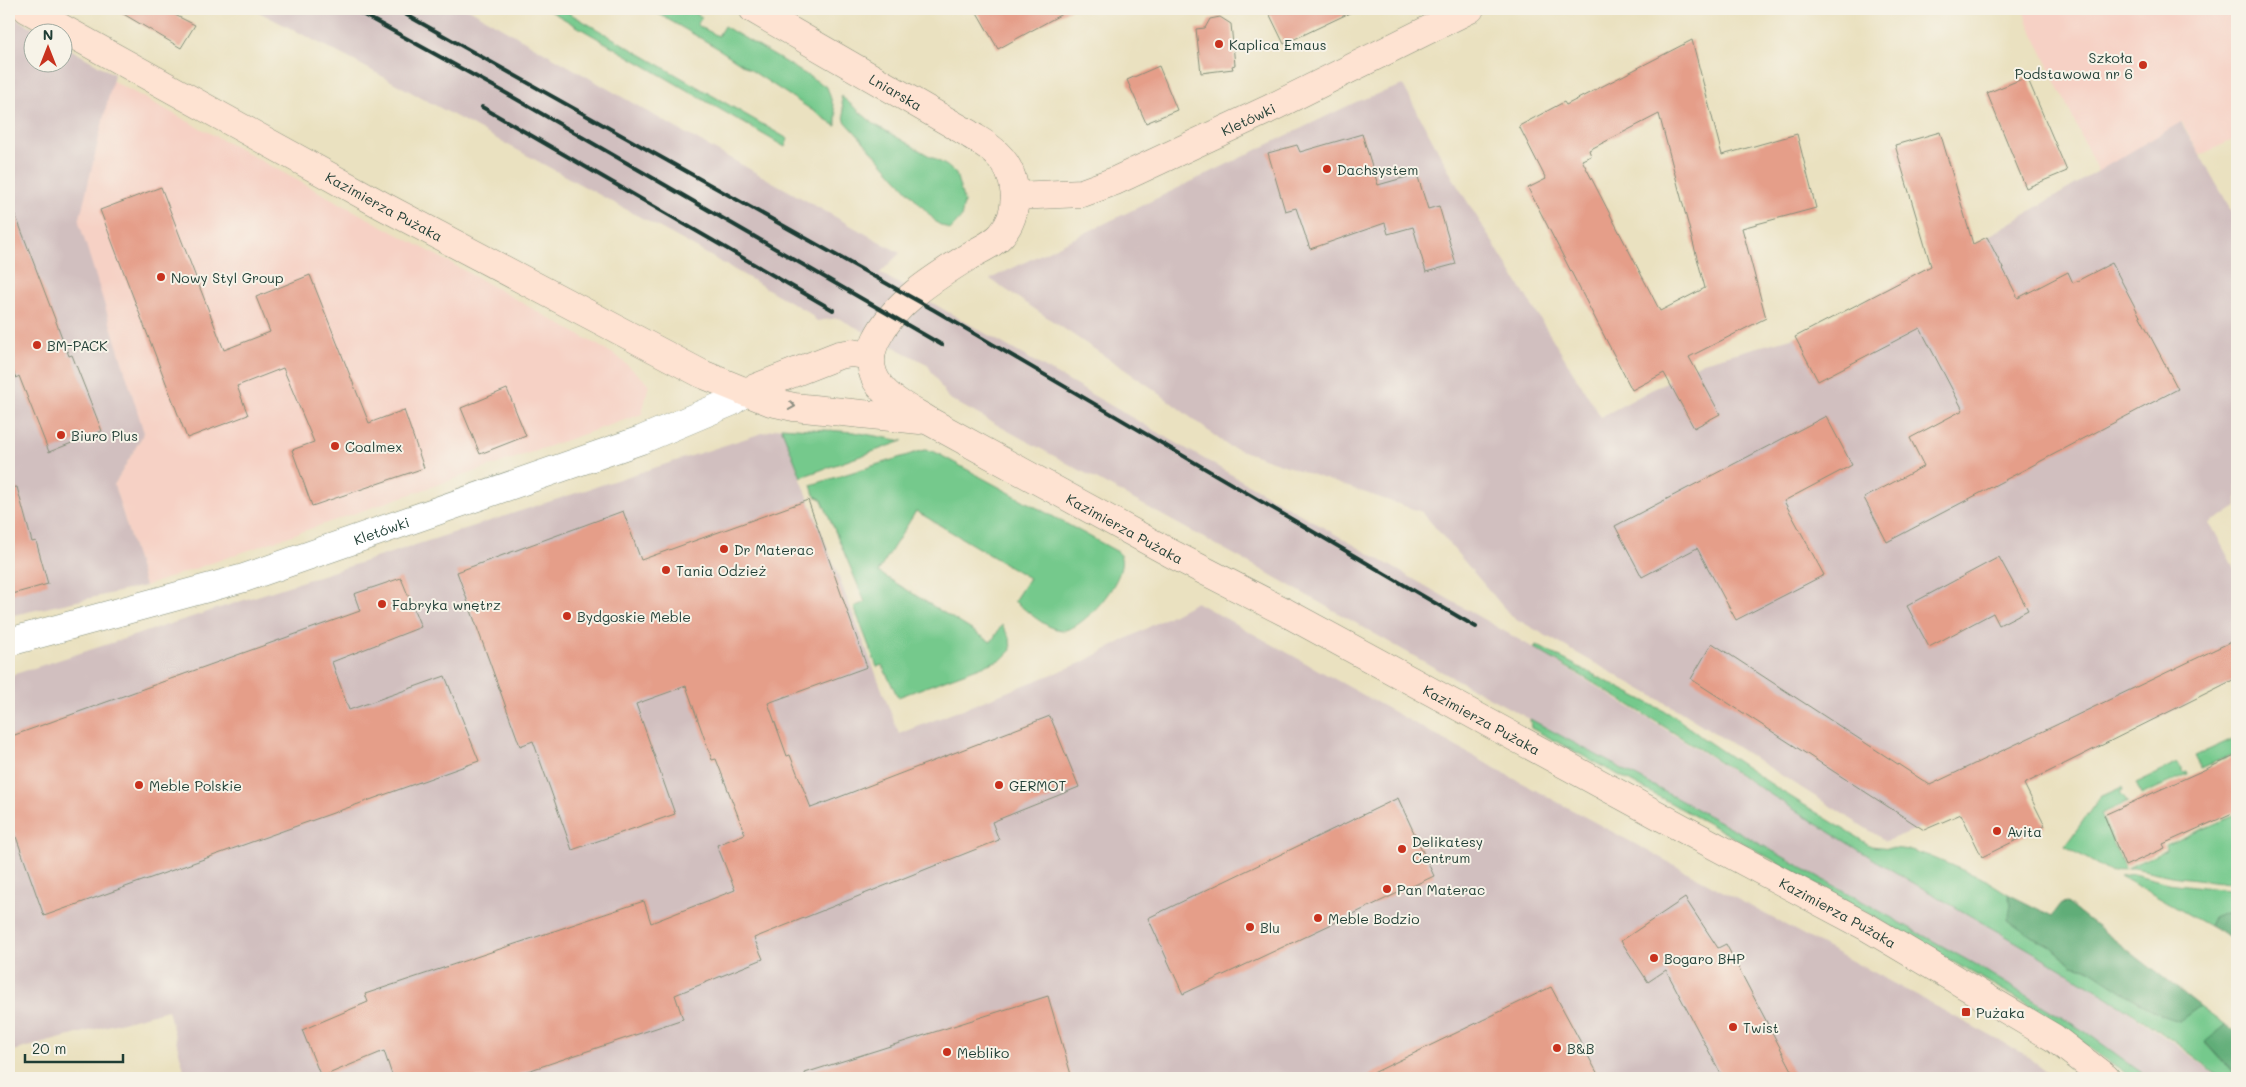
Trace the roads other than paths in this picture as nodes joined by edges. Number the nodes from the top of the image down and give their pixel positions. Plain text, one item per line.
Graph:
1 (27, 9) edge
2 (753, 9) edge
3 (1470, 9) edge
4 (1015, 196) junction
5 (871, 356) junction
6 (745, 392) junction
7 (929, 421) junction
8 (9, 642) edge
9 (2106, 1078) edge

1 - 6 street, Kazimierza Pużaka
2 - 4 street, Lniarska
3 - 4 street, Kletówki
4 - 5 street
5 - 6 street
5 - 7 street, Kazimierza Pużaka
6 -> 7 street, Kazimierza Pużaka
6 - 8 street, Kletówki
7 - 9 street, Kazimierza Pużaka

